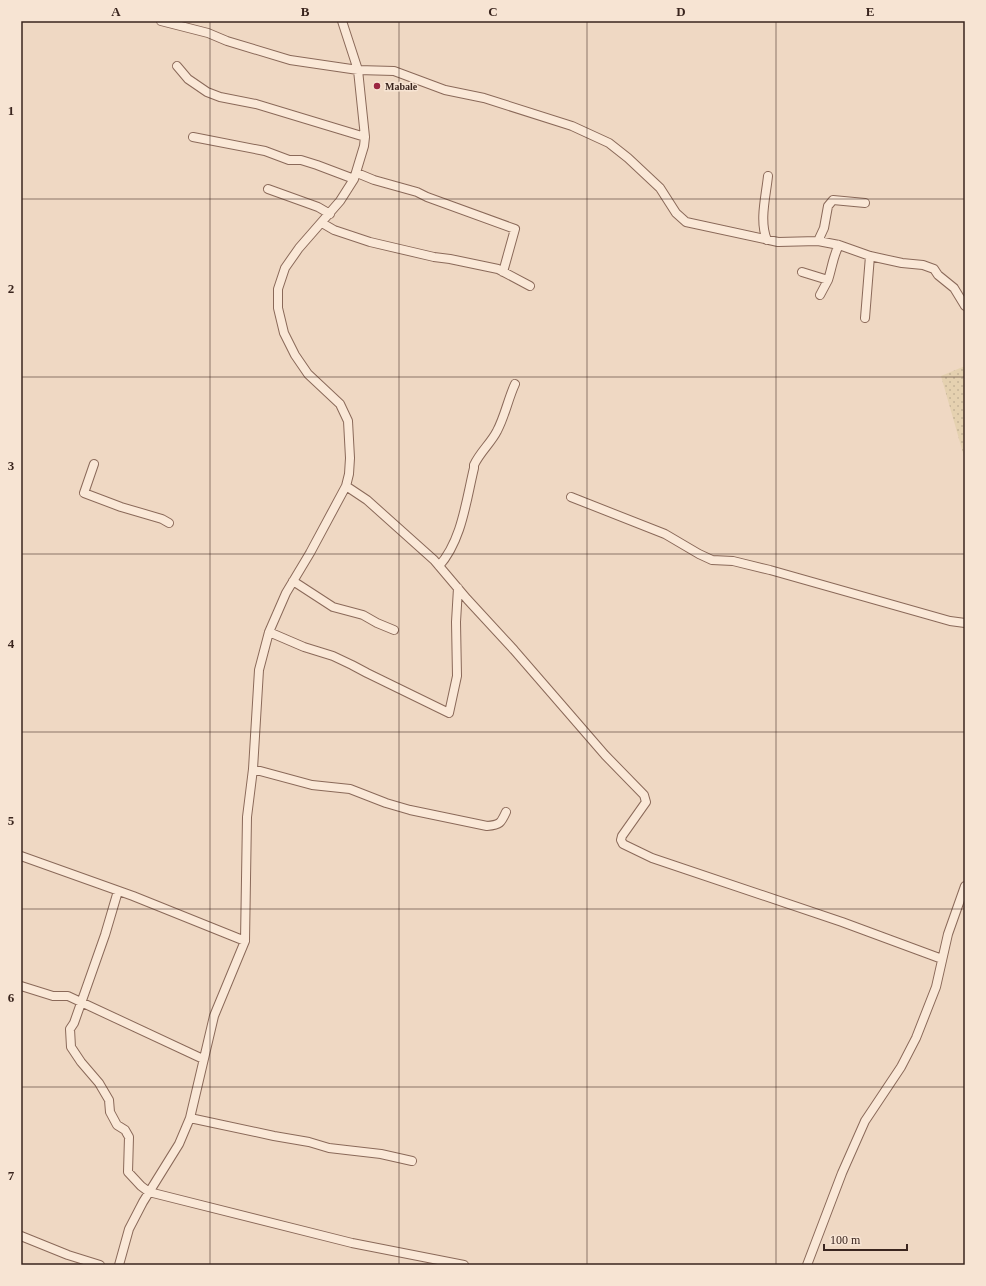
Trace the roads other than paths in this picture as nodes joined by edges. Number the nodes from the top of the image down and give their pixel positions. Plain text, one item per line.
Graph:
1 (161, 21) edge
2 (342, 21) edge
3 (177, 66) dead end
4 (358, 70) junction
5 (193, 136) dead end
6 (365, 137) junction
7 (355, 176) junction
8 (768, 176) dead end
9 (268, 189) dead end
10 (865, 203) dead end
11 (330, 214) junction
12 (322, 223) junction
13 (767, 240) junction
14 (818, 241) junction
15 (839, 245) junction
16 (870, 256) junction
17 (503, 272) junction
18 (802, 272) dead end
19 (828, 280) junction
20 (530, 286) dead end
21 (820, 295) dead end
22 (965, 306) edge
23 (865, 318) dead end
24 (515, 384) dead end
25 (94, 464) dead end
26 (346, 486) junction
27 (571, 498) dead end
28 (169, 523) dead end
29 (440, 566) junction
30 (293, 581) junction
31 (458, 588) junction
32 (965, 623) edge
33 (394, 630) dead end
34 (269, 632) junction
35 (253, 769) junction
36 (506, 812) dead end
37 (21, 856) edge
38 (965, 886) edge
39 (118, 891) junction
40 (245, 941) junction
41 (942, 959) junction
42 (21, 986) edge
43 (82, 1002) junction
44 (203, 1059) junction
45 (190, 1118) junction
46 (412, 1161) dead end
47 (149, 1192) junction
48 (21, 1236) edge
49 (100, 1265) edge
50 (119, 1265) edge
51 (464, 1265) edge
52 (807, 1265) edge

1 - 4 street
2 - 4 street
3 - 6 street
4 - 6 street
4 - 13 street
5 - 7 street
6 - 7 street
7 - 11 street
7 - 17 street
8 - 13 street
9 - 11 street
10 - 14 street
11 - 12 street
12 - 17 street
12 - 26 street
13 - 14 street
14 - 15 street
15 - 16 street
15 - 19 street
16 - 22 street
16 - 23 street
17 - 20 street
18 - 19 street
19 - 21 street
24 - 29 street
25 - 28 street
26 - 29 street
26 - 30 street
27 - 32 street
29 - 31 street
30 - 33 street
30 - 34 street
31 - 34 street
31 - 41 street
34 - 35 street
35 - 36 street
35 - 40 street
37 - 39 street
38 - 41 street
39 - 40 street
39 - 43 street
40 - 44 street
41 - 52 street
42 - 43 street
43 - 44 street
43 - 47 street
44 - 45 street
45 - 46 street
45 - 47 street
47 - 50 street
47 - 51 street
48 - 49 street

